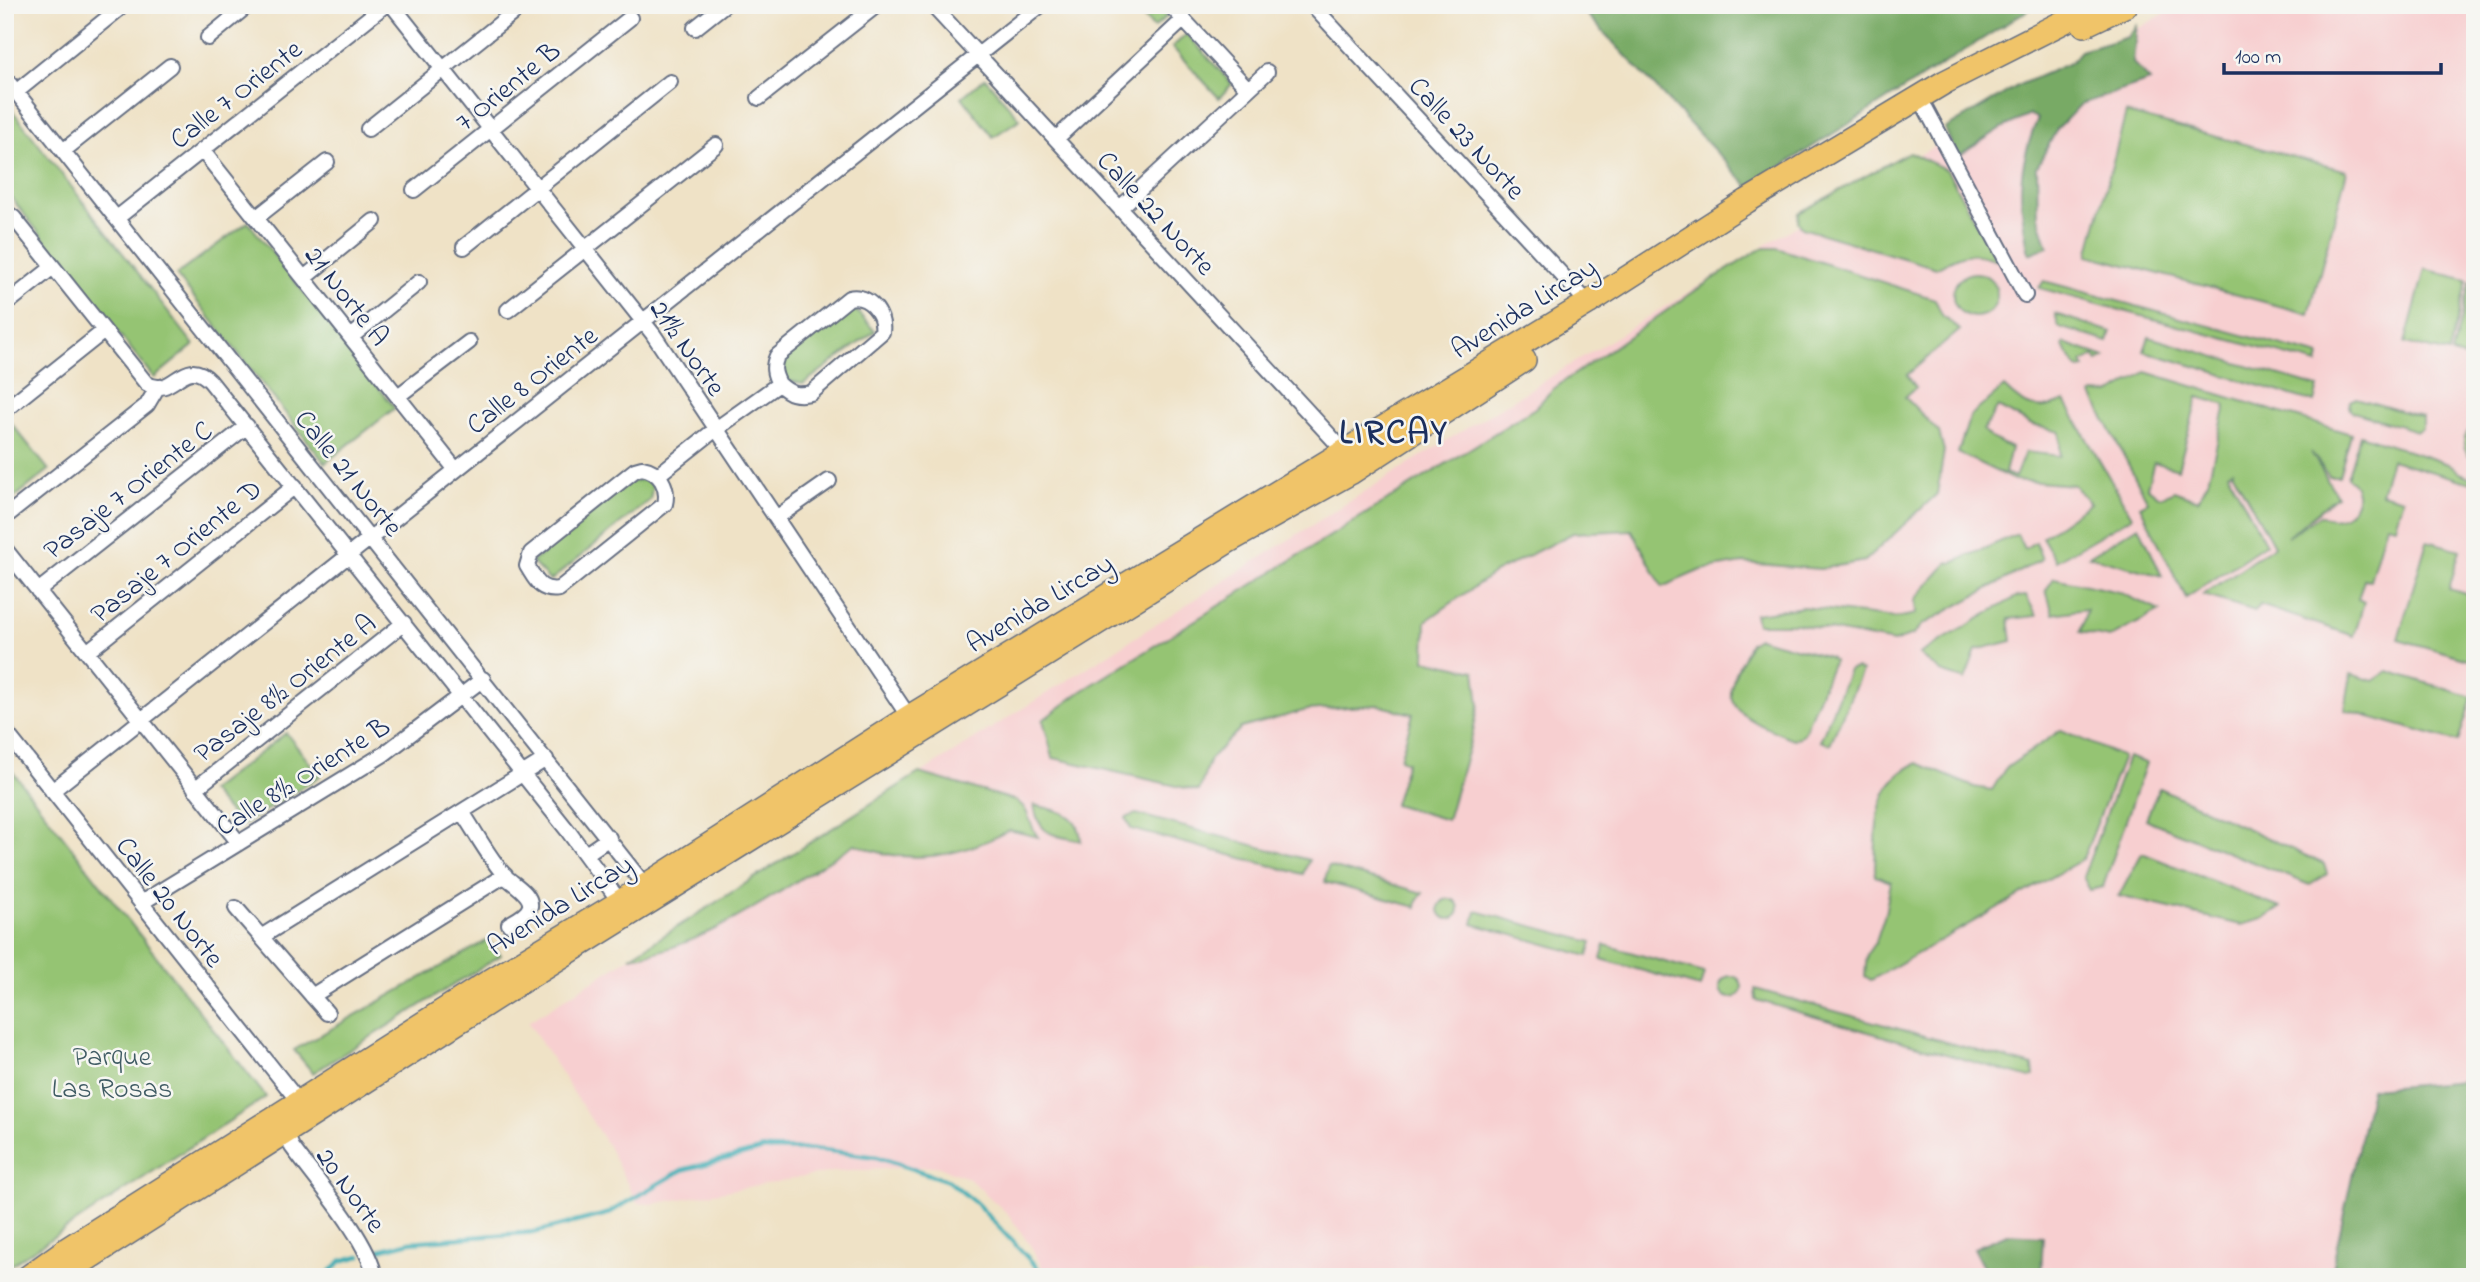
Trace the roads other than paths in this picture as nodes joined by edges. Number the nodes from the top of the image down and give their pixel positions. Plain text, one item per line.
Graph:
1 (248, 5) edge
2 (385, 5) edge
3 (392, 5) edge
4 (523, 5) edge
5 (724, 5) edge
6 (877, 5) edge
7 (932, 5) edge
8 (1041, 5) edge
9 (1170, 5) edge
10 (1312, 5) edge
11 (2097, 5) edge
12 (2126, 5) edge
13 (120, 8) dead end
14 (630, 18) dead end
15 (1183, 20) junction
16 (695, 28) dead end
17 (208, 38) dead end
18 (978, 55) junction
19 (170, 66) dead end
20 (443, 70) junction
21 (1267, 72) dead end
22 (5, 78) edge
23 (670, 82) dead end
24 (1248, 89) junction
25 (16, 92) junction
26 (759, 99) dead end
27 (1926, 109) junction
28 (368, 129) dead end
29 (490, 129) junction
30 (1056, 139) junction
31 (716, 145) dead end
32 (202, 150) junction
33 (63, 151) junction
34 (327, 162) dead end
35 (538, 189) junction
36 (414, 190) dead end
37 (1120, 208) junction
38 (5, 211) edge
39 (117, 218) junction
40 (256, 218) junction
41 (374, 220) dead end
42 (464, 247) dead end
43 (585, 249) junction
44 (53, 267) junction
45 (304, 278) junction
46 (419, 282) dead end
47 (2025, 295) dead end
48 (1588, 303) junction
49 (5, 305) edge
50 (508, 310) dead end
51 (643, 321) junction
52 (104, 331) junction
53 (351, 337) junction
54 (469, 342) dead end
55 (779, 384) junction
56 (157, 388) junction
57 (398, 396) junction
58 (5, 411) edge
59 (247, 426) junction
60 (716, 429) junction
61 (1348, 462) junction
62 (456, 470) junction
63 (658, 475) junction
64 (829, 481) dead end
65 (295, 486) junction
66 (5, 517) edge
67 (776, 517) junction
68 (371, 537) junction
69 (5, 549) edge
70 (349, 555) junction
71 (38, 591) junction
72 (404, 623) junction
73 (87, 652) junction
74 (483, 679) junction
75 (461, 696) junction
76 (141, 720) junction
77 (915, 726) junction
78 (5, 731) edge
79 (546, 759) junction
80 (521, 773) junction
81 (195, 789) junction
82 (52, 791) junction
83 (462, 812) junction
84 (609, 838) junction
85 (239, 844) junction
86 (586, 854) junction
87 (505, 876) junction
88 (650, 892) junction
89 (620, 902) junction
90 (141, 903) junction
91 (236, 908) dead end
92 (509, 925) dead end
93 (261, 937) junction
94 (312, 996) junction
95 (327, 1013) dead end
96 (299, 1102) junction
97 (285, 1131) junction
98 (28, 1277) edge
99 (60, 1277) edge
100 (375, 1277) edge

1 - 17 street
2 - 32 street, Calle 7 Oriente
3 - 20 street, 21½ Norte
4 - 20 street
5 - 16 street
6 - 26 street
7 - 18 street, Calle 22 Norte
8 - 18 street, Calle 8 Oriente
9 - 15 street
10 - 48 street, Calle 23 Norte
11 - 48 main road, Avenida Lircay
12 - 27 main road, Avenida Lircay
13 - 25 street
14 - 29 street, 7 Oriente B
15 - 24 street
15 - 30 street
18 - 30 street, Calle 22 Norte
18 - 51 street, Calle 8 Oriente
19 - 33 street
20 - 28 street
20 - 29 street, 21½ Norte
21 - 24 street
22 - 25 street, Calle 21 Norte
23 - 35 street
24 - 37 street
25 - 33 street, Calle 21 Norte
27 - 47 street
27 - 61 main road, Avenida Lircay
29 - 35 street, 21½ Norte
29 - 36 street, 7 Oriente B
30 - 37 street, Calle 22 Norte
31 - 43 street
32 - 39 street, Calle 7 Oriente
32 - 40 street, 21 Norte A
33 - 39 street, Calle 21 Norte
34 - 40 street
35 - 42 street
35 - 43 street, 21½ Norte
37 - 61 street, Calle 22 Norte
38 - 44 street
39 - 68 street, Calle 21 Norte
40 - 45 street, 21 Norte A
41 - 45 street
43 - 50 street
43 - 51 street, 21½ Norte
44 - 49 street
44 - 52 street
45 - 53 street, 21 Norte A
46 - 53 street
48 - 61 main road, Avenida Lircay
51 - 60 street, 21½ Norte
51 - 62 street, Calle 8 Oriente
52 - 56 street
52 - 58 street
53 - 57 street, 21 Norte A
54 - 57 street
55 - 55 street
55 - 60 street
56 - 59 street, Calle 21 Norte
56 - 66 street
57 - 62 street, 21 Norte A
59 - 65 street, Calle 21 Norte
59 - 71 street, Pasaje 7 Oriente C
60 - 63 street
60 - 67 street, 21½ Norte
61 - 77 main road, Avenida Lircay
62 - 68 street, Calle 8 Oriente
63 - 63 street
64 - 67 street
65 - 70 street, Calle 21 Norte
65 - 73 street, Pasaje 7 Oriente D
67 - 77 street, 21½ Norte
68 - 70 street, Calle 8 Oriente
68 - 74 street, Calle 21 Norte
69 - 71 street
70 - 72 street, Calle 21 Norte
70 - 76 street, Calle 8 Oriente
71 - 73 street
72 - 75 street, Calle 21 Norte
72 - 81 street, Pasaje 8½ Oriente A
73 - 76 street
74 - 75 street, Calle 8½ Oriente B
74 - 79 street, Calle 21 Norte
75 - 80 street, Calle 21 Norte
75 - 85 street, Calle 8½ Oriente B
76 - 81 street
76 - 82 street, Calle 8 Oriente
77 - 88 main road, Avenida Lircay
78 - 82 street, Calle 20 Norte
79 - 80 street
79 - 84 street, Calle 21 Norte
80 - 83 street
80 - 86 street, Calle 21 Norte
81 - 85 street
82 - 90 street, Calle 20 Norte
83 - 87 street
83 - 93 street
84 - 86 street
84 - 88 street, Calle 21 Norte
85 - 90 street, Calle 8½ Oriente B
86 - 89 street, Calle 21 Norte
87 - 92 street
87 - 94 street
88 - 89 main road, Avenida Lircay
88 - 97 main road, Avenida Lircay
89 - 96 main road, Avenida Lircay
90 - 96 street, Calle 20 Norte
91 - 93 street
93 - 94 street
94 - 95 street
96 - 98 main road, Avenida Lircay
97 - 99 main road, Avenida Lircay
97 - 100 street, 20 Norte

